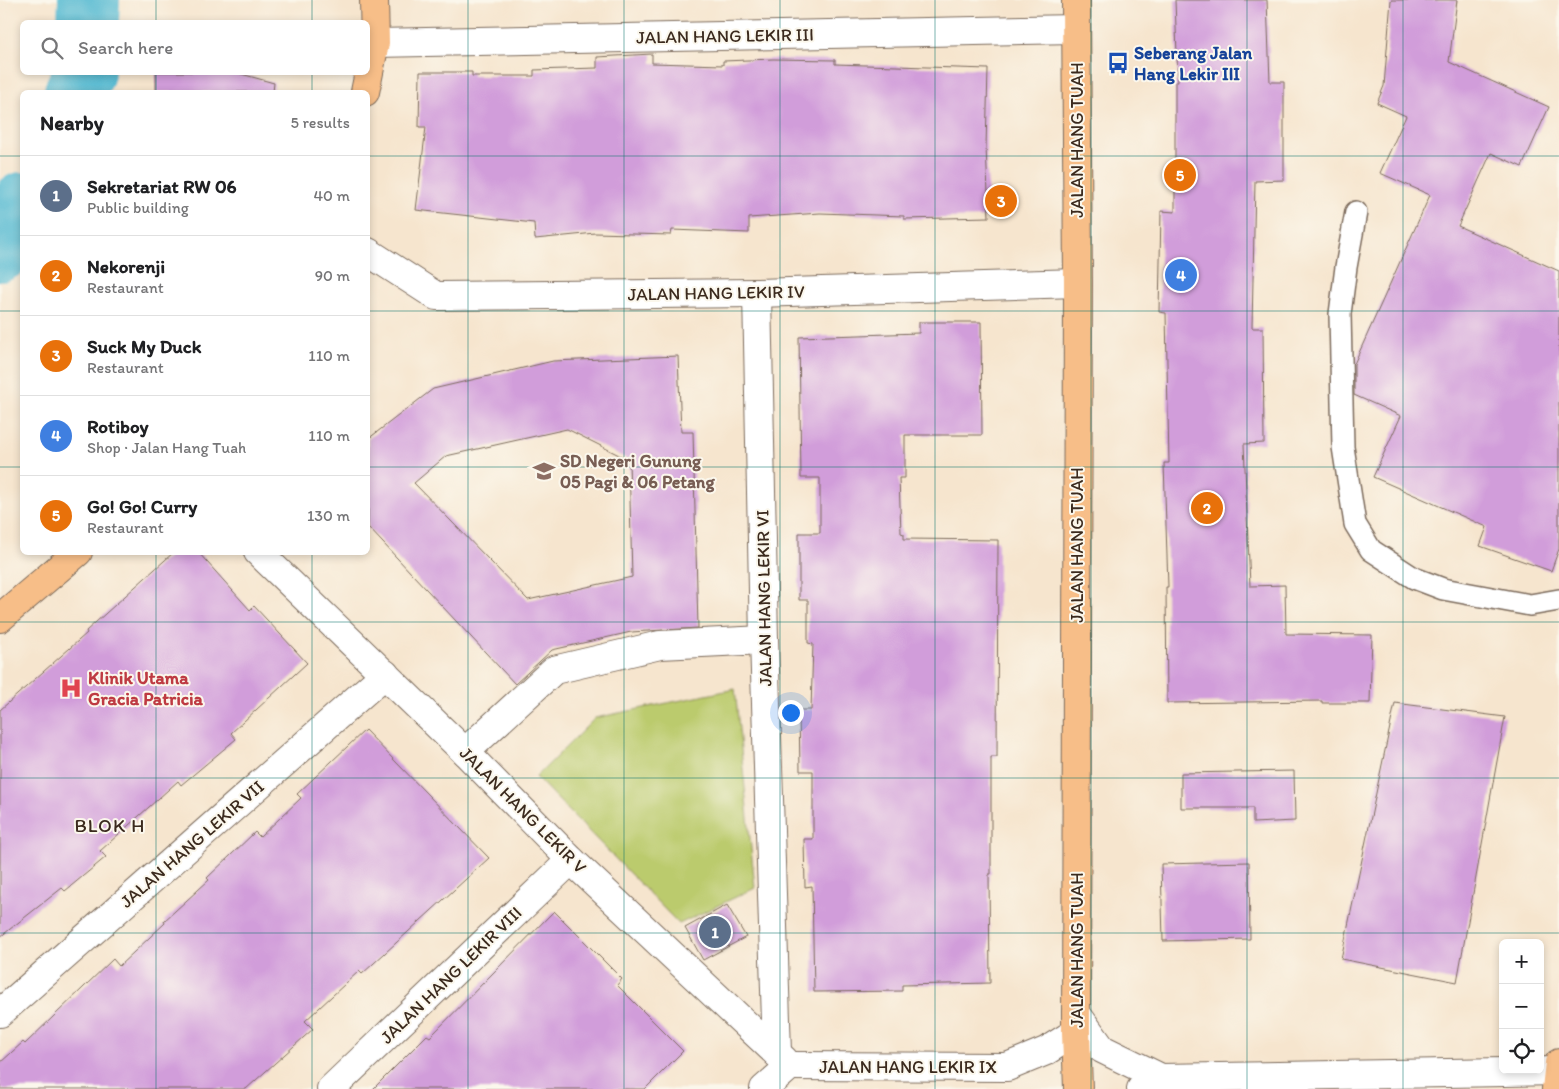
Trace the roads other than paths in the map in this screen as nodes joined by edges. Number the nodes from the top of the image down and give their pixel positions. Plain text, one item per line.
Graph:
1 (374, 0) edge
2 (1076, 0) edge
3 (1076, 29) junction
4 (374, 43) junction
5 (370, 65) edge
6 (368, 75) edge
7 (365, 90) edge
8 (1356, 212) dead end
9 (370, 253) edge
10 (1078, 283) junction
11 (757, 293) junction
12 (74, 555) edge
13 (261, 555) edge
14 (1559, 600) edge
15 (0, 618) edge
16 (764, 640) junction
17 (385, 674) junction
18 (465, 752) junction
19 (571, 860) junction
20 (0, 1013) edge
21 (1076, 1022) junction
22 (783, 1059) junction
23 (1558, 1074) edge
24 (1151, 1084) edge
25 (331, 1089) edge
26 (764, 1089) edge
27 (1078, 1089) edge

1 - 4 main road
2 - 3 main road, JALAN HANG TUAH
3 - 4 street, JALAN HANG LEKIR III
3 - 10 main road, JALAN HANG TUAH
4 - 5 main road
6 - 7 main road
8 - 14 lane
9 - 11 street, JALAN HANG LEKIR IV
10 - 11 street, JALAN HANG LEKIR IV
10 - 21 main road, JALAN HANG TUAH
11 - 16 street, JALAN HANG LEKIR VI
12 - 15 main road
13 - 17 street, JALAN HANG LEKIR V
16 - 18 street
16 - 22 street, JALAN HANG LEKIR VI
17 - 18 street, JALAN HANG LEKIR V
17 - 20 street, JALAN HANG LEKIR VII
18 - 19 street, JALAN HANG LEKIR V
19 - 22 street, JALAN HANG LEKIR V
19 - 25 street, JALAN HANG LEKIR VIII
21 - 22 street, JALAN HANG LEKIR IX
21 - 24 street
21 - 27 main road, JALAN HANG TUAH
22 - 26 street
23 - 24 street

